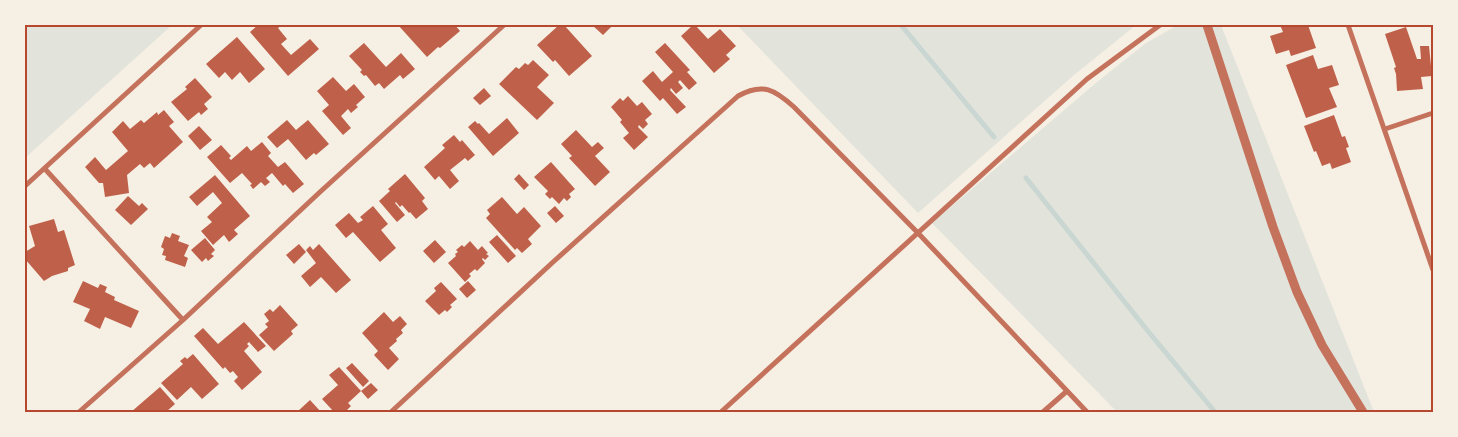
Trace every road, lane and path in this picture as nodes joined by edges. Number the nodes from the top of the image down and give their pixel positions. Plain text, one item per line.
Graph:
1 (201, 25) edge
2 (504, 25) edge
3 (1160, 25) edge
4 (1207, 25) edge
5 (1348, 25) edge
6 (1433, 113) edge
7 (1384, 130) junction
8 (45, 169) junction
9 (25, 186) edge
10 (918, 233) junction
11 (1433, 270) edge
12 (183, 320) junction
13 (1067, 391) junction
14 (79, 412) edge
15 (391, 412) edge
16 (721, 412) edge
17 (1043, 412) edge
18 (1087, 412) edge
19 (1363, 412) edge

1 - 8 street
2 - 12 street
3 - 10 street
4 - 19 street
5 - 7 street
6 - 7 street
7 - 11 street
8 - 9 street
8 - 12 street
10 - 13 street
10 - 15 street
10 - 16 street
12 - 14 street
13 - 17 street
13 - 18 street

